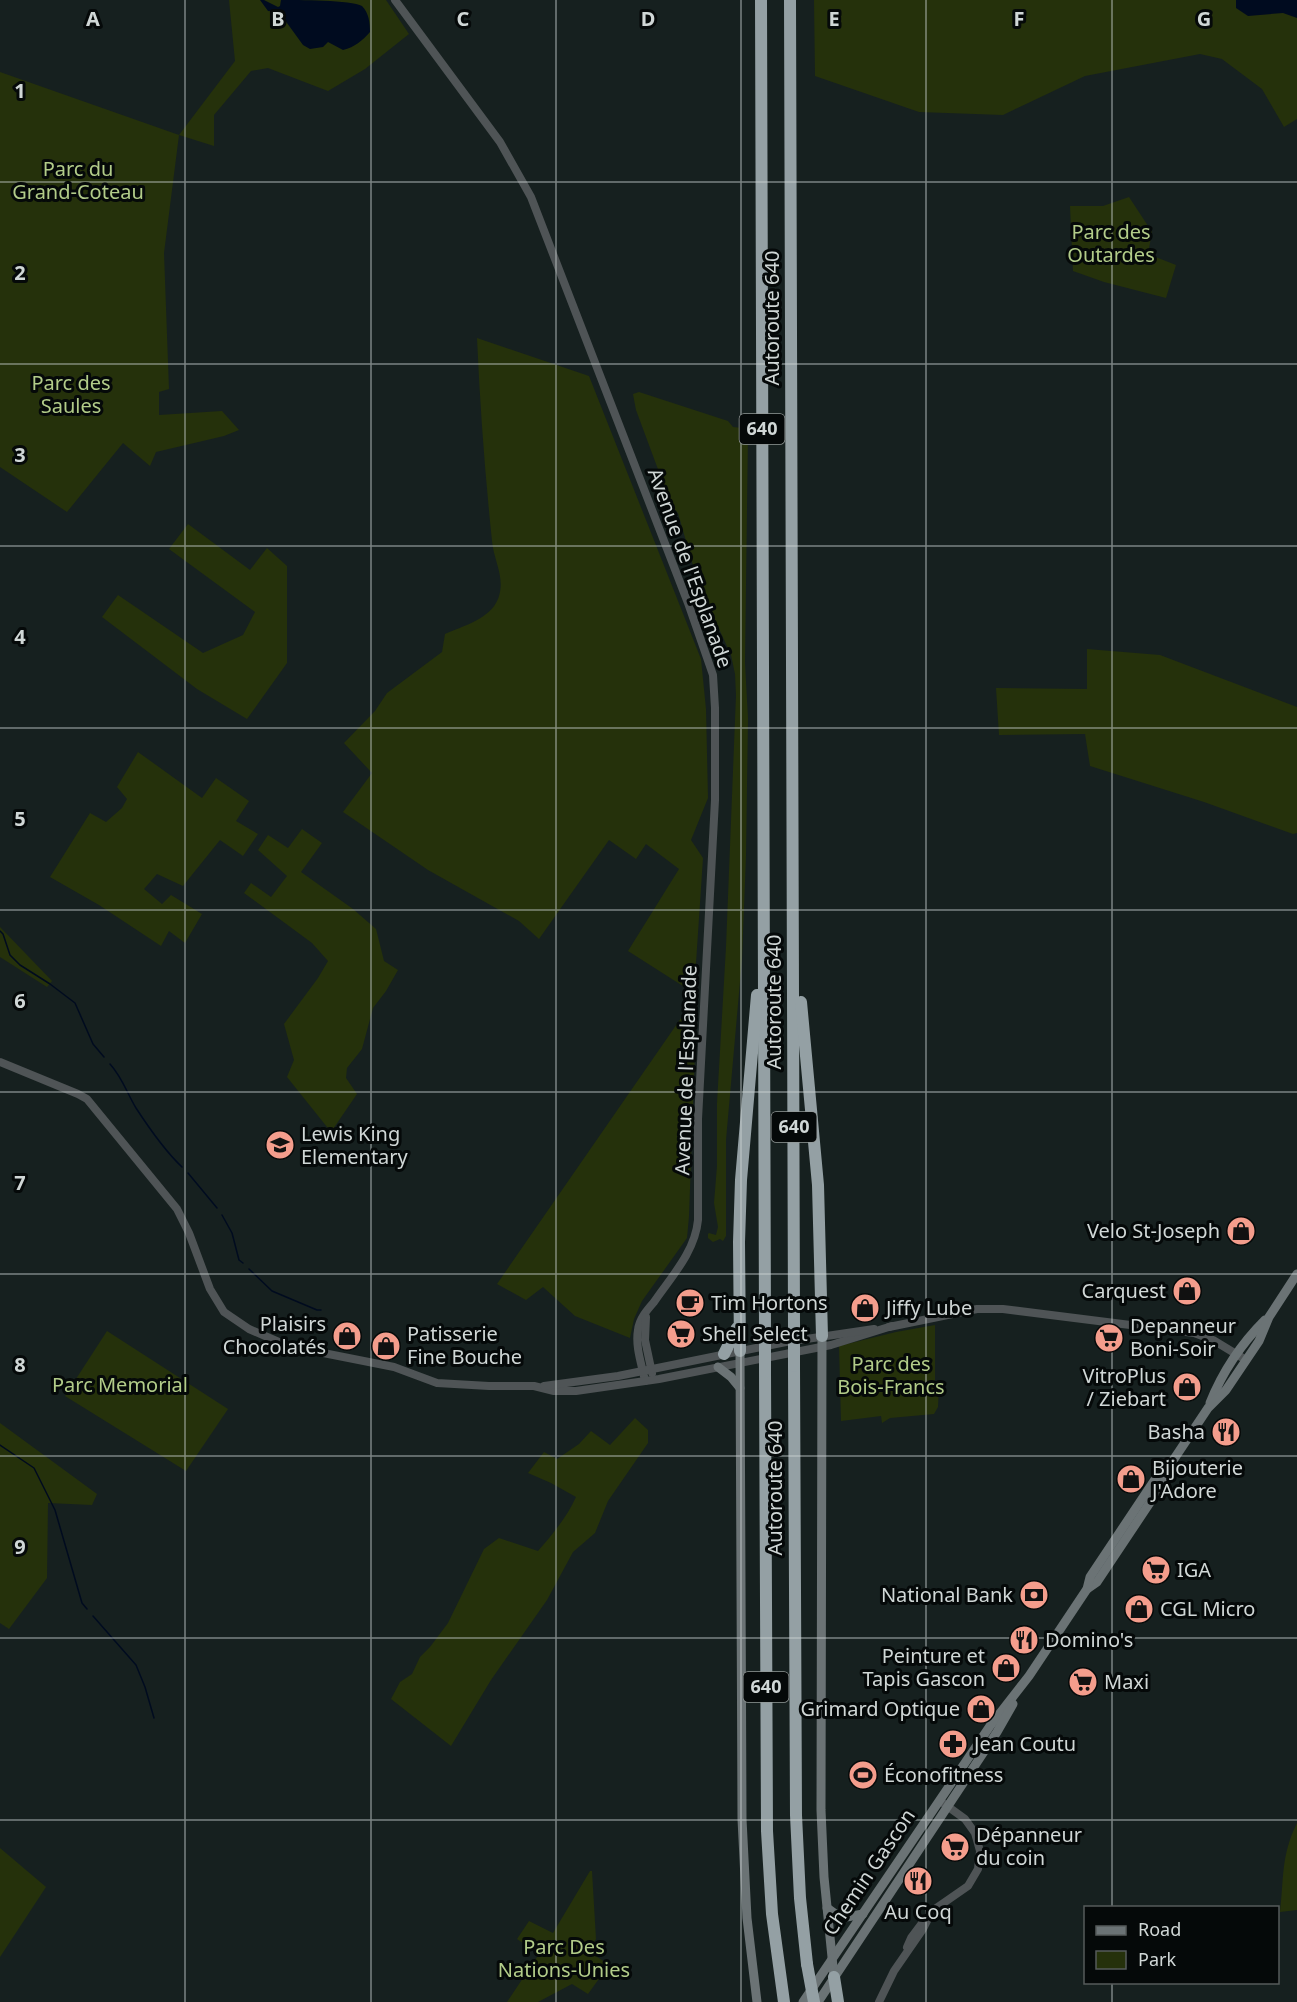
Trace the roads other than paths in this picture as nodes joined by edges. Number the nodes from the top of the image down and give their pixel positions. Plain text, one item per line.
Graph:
1 (395, 0) edge
2 (761, 0) edge
3 (790, 0) edge
4 (794, 929) junction
5 (764, 941) junction
6 (0, 1062) edge
7 (1297, 1274) edge
8 (740, 1323) junction
9 (822, 1341) junction
10 (724, 1354) junction
11 (740, 1357) junction
12 (1242, 1357) junction
13 (718, 1367) junction
14 (647, 1370) junction
15 (649, 1381) junction
16 (542, 1387) junction
17 (740, 1388) junction
18 (943, 1803) junction
19 (827, 1908) junction
20 (863, 1914) junction
21 (832, 1960) junction
22 (834, 1977) junction
23 (757, 2002) edge
24 (783, 2002) edge
25 (803, 2002) edge
26 (816, 2002) edge
27 (838, 2002) edge
28 (879, 2002) edge

1 - 14 street, Avenue de l'Esplanade
2 - 5 highway, Autoroute 640 / 640
3 - 4 highway, Autoroute 640 / 640
4 - 9 highway
4 - 26 highway, Autoroute 640 / 640, bridge
5 - 8 highway
5 - 24 highway, Autoroute 640 / 640, bridge
6 - 16 street
7 - 12 main road, Chemin Gascon
8 - 10 highway
8 - 11 highway
9 - 11 street
9 - 12 street
9 - 19 main road
10 - 11 street
10 - 14 street
11 - 13 street
11 - 17 main road
12 - 18 main road, Chemin Gascon
13 - 15 street
13 - 17 main road
14 - 15 street, Avenue de l'Esplanade
14 - 16 street
15 - 16 street
17 - 23 main road
18 - 20 main road, Chemin Gascon
18 - 22 main road, Chemin Gascon
18 - 28 street
19 - 20 main road
19 - 21 main road
20 - 21 main road, Chemin Gascon
21 - 22 main road
21 - 25 main road, Chemin Gascon
22 - 26 main road, Chemin Gascon
22 - 27 highway

